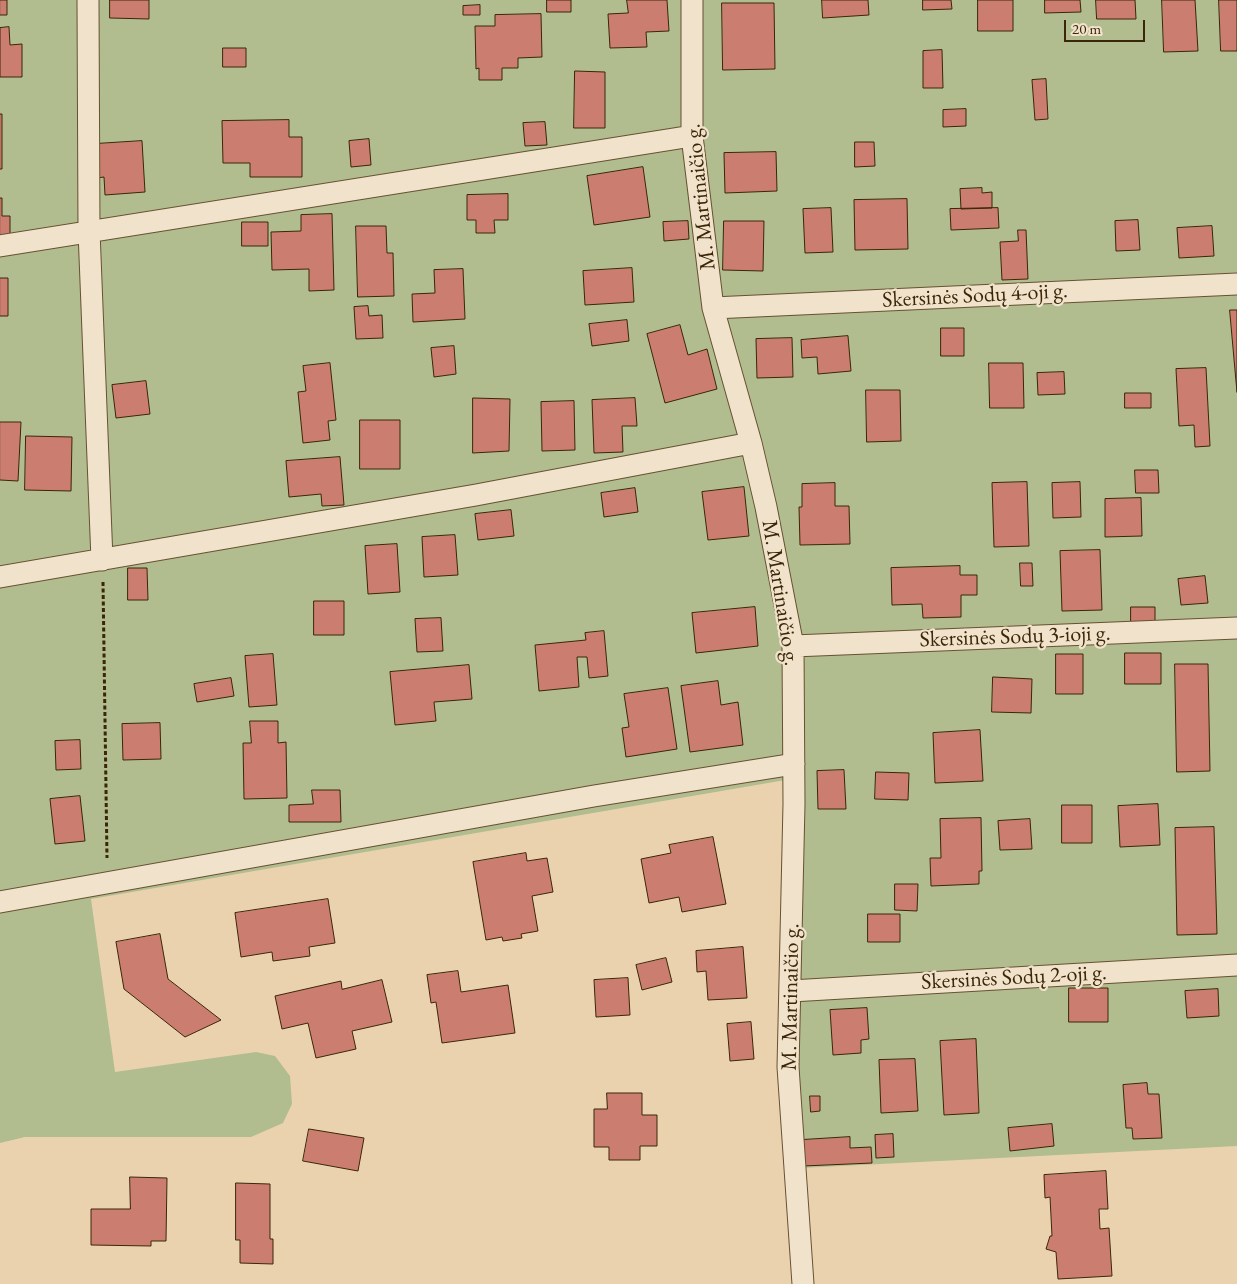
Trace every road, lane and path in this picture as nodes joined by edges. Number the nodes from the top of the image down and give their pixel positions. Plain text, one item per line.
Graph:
1 (88, 0) edge
2 (692, 0) edge
3 (692, 136) junction
4 (89, 231) junction
5 (0, 246) edge
6 (1237, 284) edge
7 (713, 308) junction
8 (751, 443) junction
9 (102, 560) junction
10 (0, 577) edge
11 (1237, 628) edge
12 (793, 646) junction
13 (794, 764) junction
14 (108, 884) junction
15 (0, 902) edge
16 (1237, 966) edge
17 (791, 991) junction
18 (803, 1284) edge

1 - 4 street
2 - 3 street, M. Martinaičio g.
3 - 4 street
3 - 7 street, M. Martinaičio g.
4 - 5 street
4 - 9 street
6 - 7 street, Skersinės Sodų 4-oji g.
7 - 8 street, M. Martinaičio g.
8 - 9 street
8 - 12 street, M. Martinaičio g.
9 - 10 street
9 - 14 path
11 - 12 street, Skersinės Sodų 3-ioji g.
12 - 13 street, M. Martinaičio g.
13 - 14 street
13 - 17 street, M. Martinaičio g.
14 - 15 street
16 - 17 street, Skersinės Sodų 2-oji g.
17 - 18 street, M. Martinaičio g.

